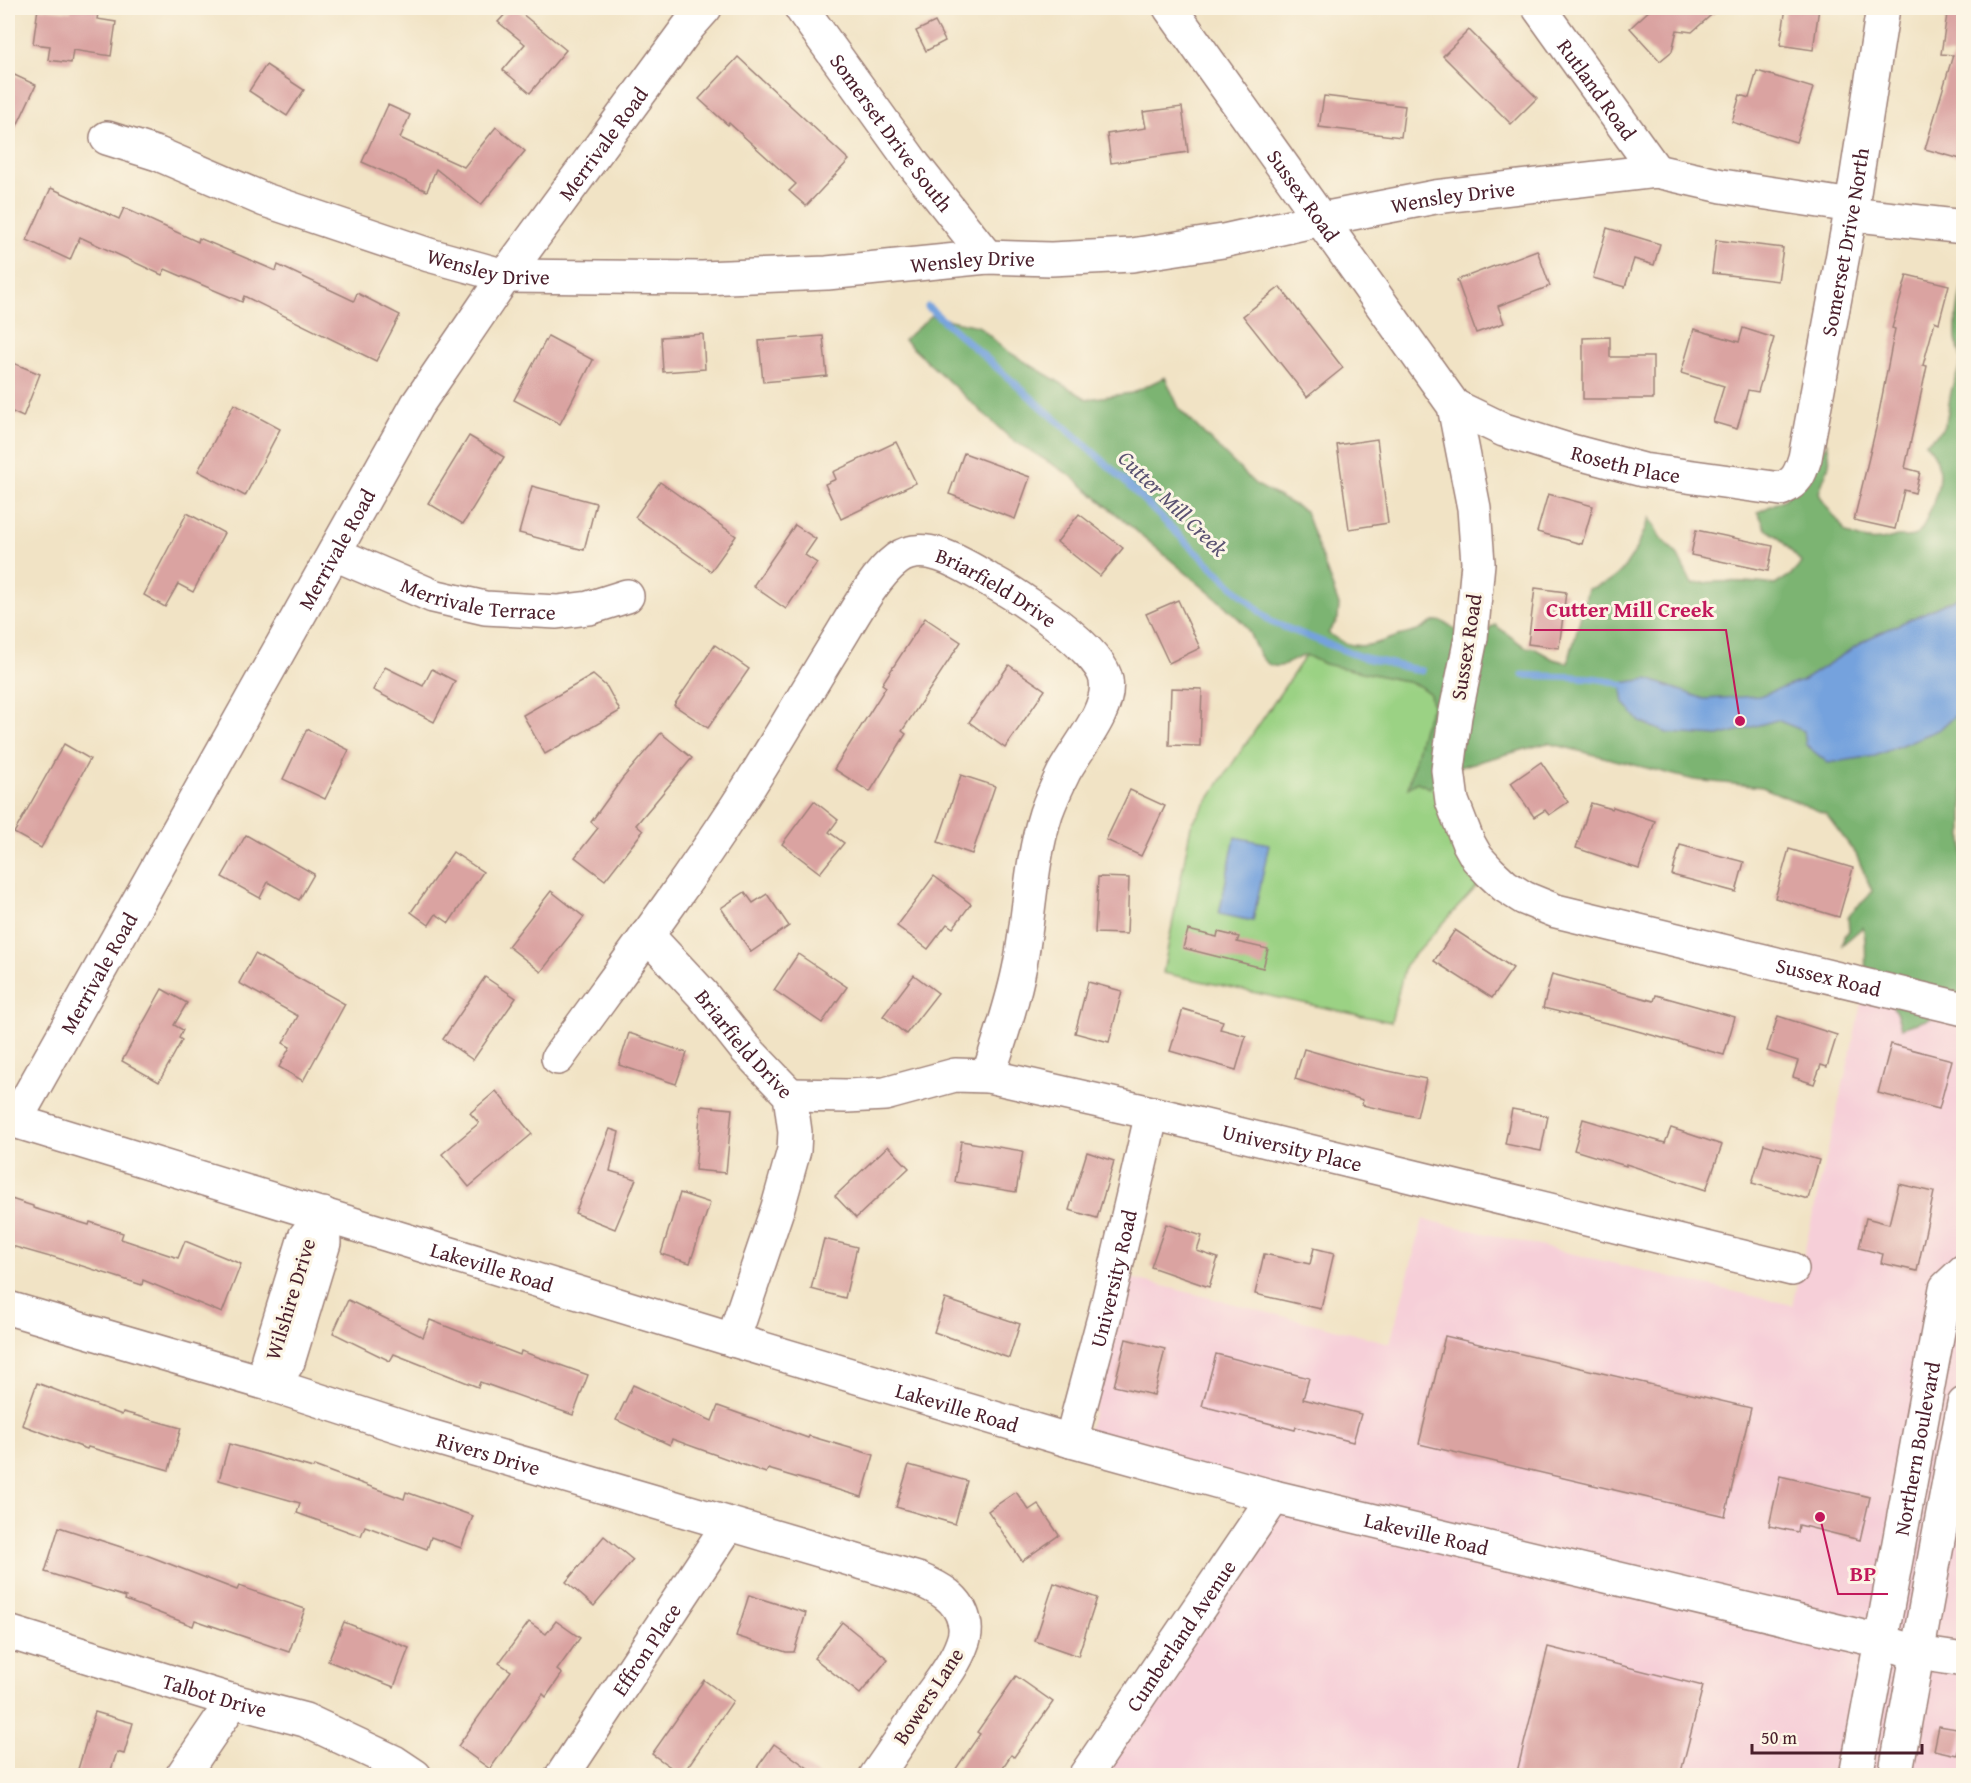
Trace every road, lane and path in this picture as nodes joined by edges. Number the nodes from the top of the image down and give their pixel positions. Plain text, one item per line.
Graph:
1 (705, 8) edge
2 (801, 8) edge
3 (1170, 8) edge
4 (1539, 8) edge
5 (1883, 8) edge
6 (107, 138) dead end
7 (1656, 171) junction
8 (1851, 210) junction
9 (1322, 219) junction
10 (1964, 227) edge
11 (987, 257) junction
12 (505, 276) junction
13 (1454, 406) junction
14 (1799, 476) joint
15 (335, 554) junction
16 (627, 596) dead end
17 (647, 935) junction
18 (1964, 1009) edge
19 (558, 1058) dead end
20 (988, 1076) junction
21 (790, 1095) junction
22 (1152, 1113) junction
23 (11, 1120) edge
24 (323, 1214) junction
25 (1792, 1269) dead end
26 (1964, 1271) edge
27 (8, 1308) edge
28 (733, 1340) junction
29 (272, 1385) junction
30 (1964, 1404) edge
31 (1071, 1441) junction
32 (1274, 1497) junction
33 (729, 1524) junction
34 (961, 1612) joint
35 (8, 1632) edge
36 (1880, 1641) junction
37 (1918, 1653) junction
38 (1964, 1660) edge
39 (233, 1701) junction
40 (182, 1776) edge
41 (415, 1776) edge
42 (562, 1776) edge
43 (876, 1776) edge
44 (1085, 1776) edge
45 (1856, 1776) edge
46 (1895, 1776) edge

1 - 12 street, Merrivale Road
2 - 11 street, Somerset Drive South
3 - 9 street, Sussex Road
4 - 7 street, Rutland Road
5 - 8 street, Somerset Drive North
6 - 12 street, Wensley Drive
7 - 8 street, Wensley Drive
7 - 9 street, Wensley Drive
8 - 10 street, Wensley Drive
8 - 14 street, Somerset Drive North
9 - 11 street, Wensley Drive
9 - 13 street, Sussex Road
11 - 12 street, Wensley Drive
12 - 15 street, Merrivale Road
13 - 14 street, Roseth Place
13 - 18 street, Sussex Road
15 - 16 street, Merrivale Terrace
15 - 23 street, Merrivale Road
17 - 19 street, Briarfield Drive
17 - 20 street, Briarfield Drive
17 - 21 street, Briarfield Drive
20 - 21 street, University Place
20 - 22 street, University Place
21 - 28 street, Briarfield Drive
22 - 25 street, University Place
22 - 31 street, University Road
23 - 24 street, Lakeville Road
24 - 28 street, Lakeville Road
24 - 29 street, Wilshire Drive
26 - 36 street, Northern Boulevard
27 - 29 street, Rivers Drive
28 - 31 street, Lakeville Road
29 - 33 street, Rivers Drive
30 - 37 street, Northern Boulevard
31 - 32 street, Lakeville Road
32 - 36 street, Lakeville Road
32 - 44 street, Cumberland Avenue
33 - 34 street, Rivers Drive
33 - 42 street, Effron Place
34 - 43 street, Bowers Lane
35 - 39 street, Talbot Drive
36 - 37 street, Lakeville Road
36 - 45 street, Northern Boulevard
37 - 38 street, Lakeville Road
37 - 46 street, Northern Boulevard
39 - 40 street
39 - 41 street, Talbot Drive

